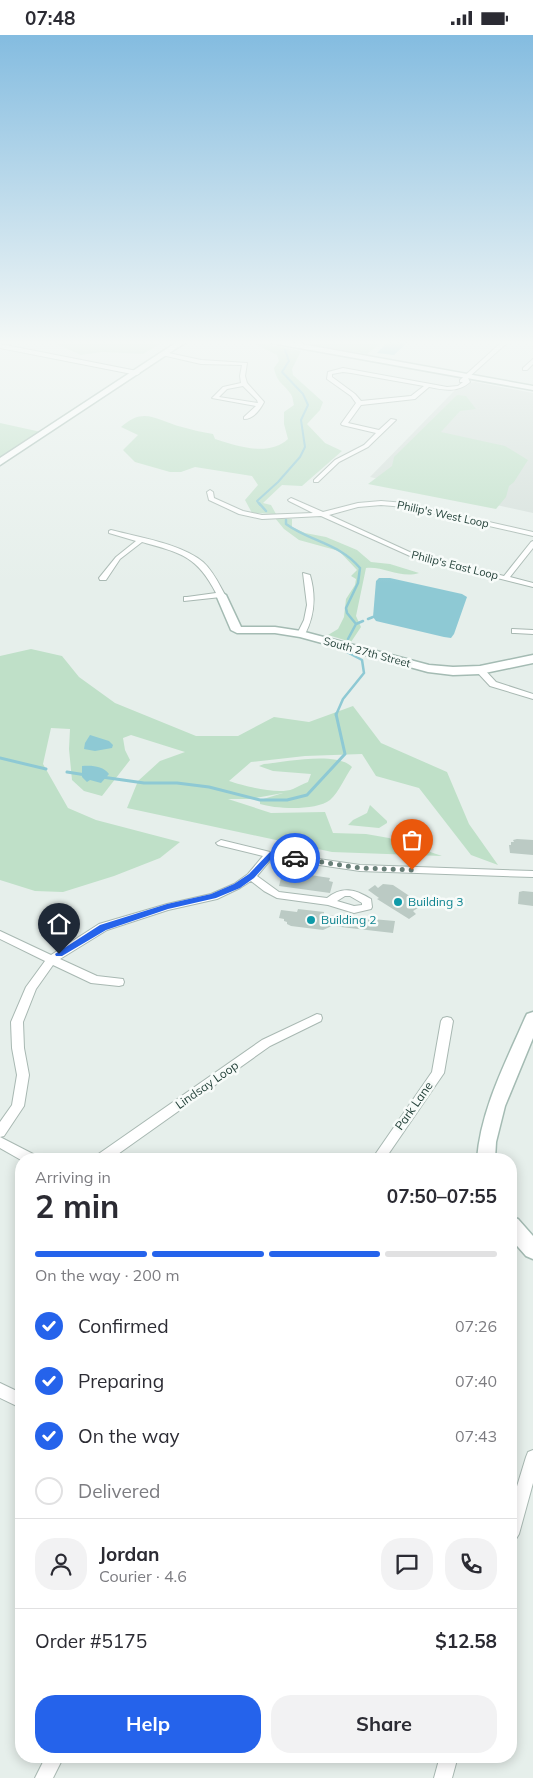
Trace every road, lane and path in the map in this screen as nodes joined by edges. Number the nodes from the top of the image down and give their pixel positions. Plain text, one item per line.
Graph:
1 (63, 421) edge
2 (346, 421) edge
3 (392, 421) edge
4 (380, 432) junction
5 (0, 462) edge
6 (316, 481) dead end
7 (210, 492) dead end
8 (291, 500) dead end
9 (324, 514) junction
10 (111, 532) dead end
11 (533, 534) edge
12 (141, 540) junction
13 (533, 543) edge
14 (306, 575) dead end
15 (103, 578) dead end
16 (506, 578) junction
17 (533, 585) edge
18 (221, 595) junction
19 (187, 599) dead end
20 (514, 631) dead end
21 (533, 632) edge
22 (301, 634) junction
23 (533, 659) edge
24 (480, 671) junction
25 (533, 697) edge
26 (221, 843) dead end
27 (270, 855) junction
28 (533, 874) edge
29 (251, 876) junction
30 (329, 903) dead end
31 (0, 935) edge
32 (52, 959) junction
33 (119, 982) dead end
34 (317, 1018) dead end
35 (533, 1018) edge
36 (447, 1021) dead end
37 (0, 1132) edge
38 (0, 1142) edge
39 (20, 1153) edge
40 (112, 1153) edge
41 (382, 1153) edge
42 (486, 1153) edge
43 (517, 1232) edge
44 (533, 1250) edge
45 (0, 1390) edge
46 (15, 1398) edge
47 (533, 1457) edge
48 (517, 1513) edge
49 (52, 1763) edge
50 (447, 1763) edge
51 (44, 1778) edge
52 (443, 1778) edge

1 - 5 street
2 - 4 street
3 - 4 street
4 - 6 street
7 - 9 street, Philip's West Loop
8 - 9 street, Philip's East Loop
9 - 11 street, Philip's West Loop
9 - 16 street, Philip's East Loop
10 - 12 street
12 - 15 street
12 - 18 street
13 - 16 street
14 - 22 street
16 - 17 street, Philip's East Loop
18 - 19 street
18 - 22 street, South 27th Street
20 - 21 street
22 - 24 street, South 27th Street
23 - 24 street, South 27th Street
24 - 25 street
26 - 27 street
27 - 28 street
27 - 29 street
29 - 30 street
29 - 32 street
31 - 32 street
32 - 33 street
32 - 37 street
34 - 40 street, Lindsay Loop
35 - 42 street
36 - 41 street, Park Lane
38 - 39 street
43 - 44 street
45 - 46 street
47 - 48 street
49 - 51 street
50 - 52 street

